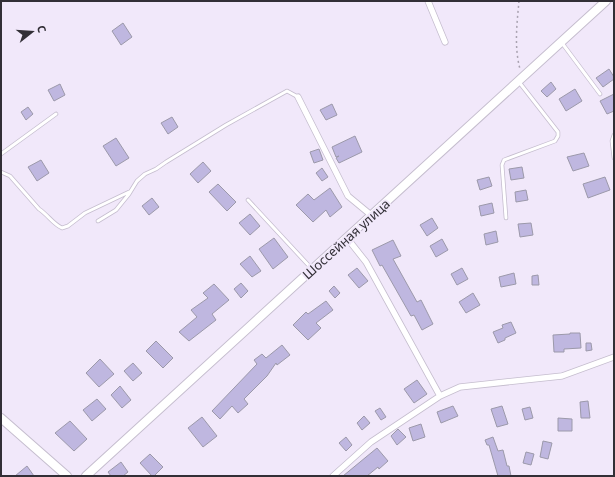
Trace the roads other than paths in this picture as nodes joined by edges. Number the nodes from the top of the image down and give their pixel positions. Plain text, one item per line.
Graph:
1 (428, 1) edge
2 (606, 1) edge
3 (561, 41) junction
4 (445, 42) dead end
5 (520, 78) junction
6 (600, 94) dead end
7 (298, 96) joint
8 (56, 114) dead end
9 (614, 134) edge
10 (1, 154) edge
11 (614, 158) edge
12 (1, 172) edge
13 (130, 192) junction
14 (248, 200) dead end
15 (371, 215) junction
16 (506, 218) dead end
17 (98, 221) dead end
18 (347, 238) junction
19 (312, 270) junction
20 (614, 357) edge
21 (440, 396) junction
22 (1, 418) edge
23 (66, 476) edge
24 (86, 476) edge
25 (333, 476) edge

1 - 4 street
2 - 3 street, Шоссейная улица
3 - 5 street, Шоссейная улица
3 - 6 lane
5 - 15 street, Шоссейная улица
5 - 16 lane
7 - 13 lane
7 - 15 street
8 - 10 lane
9 - 11 lane
12 - 13 lane
13 - 17 lane
14 - 19 lane
15 - 18 street, Шоссейная улица
18 - 19 street, Шоссейная улица
18 - 21 street
19 - 24 street, Шоссейная улица
20 - 21 street
21 - 25 street
22 - 23 street

